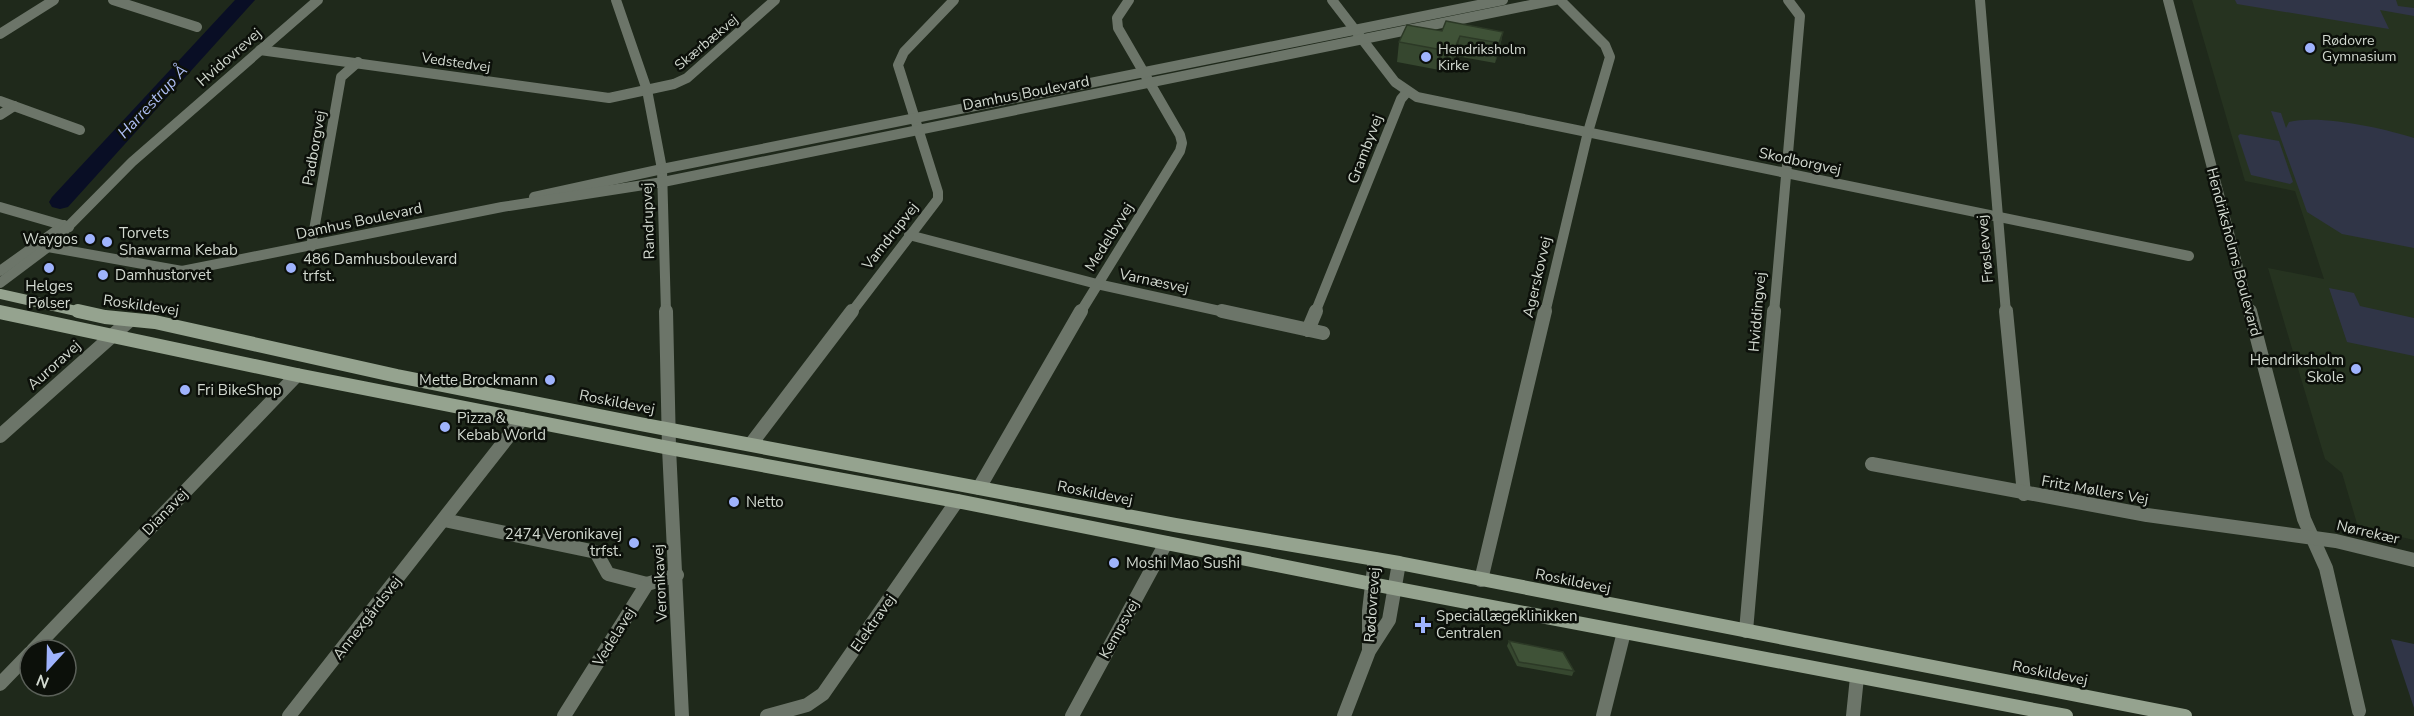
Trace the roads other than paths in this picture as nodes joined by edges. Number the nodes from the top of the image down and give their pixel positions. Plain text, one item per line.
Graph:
1 (54, 0) edge
2 (113, 0) edge
3 (318, 0) edge
4 (616, 0) edge
5 (775, 0) edge
6 (954, 0) edge
7 (1129, 0) edge
8 (1332, 0) edge
9 (1503, 0) edge
10 (1558, 0) edge
11 (1788, 0) edge
12 (1980, 0) edge
13 (2168, 0) edge
14 (197, 27) dead end
15 (1355, 30) junction
16 (0, 34) edge
17 (1364, 40) junction
18 (260, 50) junction
19 (358, 62) junction
20 (1144, 72) junction
21 (1150, 84) junction
22 (647, 90) junction
23 (1407, 92) junction
24 (0, 101) edge
25 (14, 106) junction
26 (0, 115) edge
27 (915, 118) junction
28 (80, 130) dead end
29 (916, 131) junction
30 (1588, 132) junction
31 (662, 169) junction
32 (1786, 174) junction
33 (663, 182) junction
34 (0, 207) edge
35 (502, 207) junction
36 (1997, 216) junction
37 (66, 226) junction
38 (909, 235) junction
39 (48, 247) junction
40 (311, 247) junction
41 (2189, 256) dead end
42 (0, 271) edge
43 (0, 283) edge
44 (1097, 284) junction
45 (0, 294) edge
46 (0, 312) edge
47 (130, 320) junction
48 (1308, 330) junction
49 (1323, 333) dead end
50 (112, 337) junction
51 (297, 375) junction
52 (522, 419) junction
53 (669, 429) junction
54 (0, 435) edge
55 (751, 444) junction
56 (669, 448) junction
57 (1872, 464) dead end
58 (979, 488) junction
59 (2024, 494) junction
60 (957, 501) junction
61 (444, 520) junction
62 (2314, 538) junction
63 (1166, 543) junction
64 (1375, 560) junction
65 (2414, 560) edge
66 (1399, 563) junction
67 (677, 575) junction
68 (1481, 580) junction
69 (647, 584) junction
70 (1372, 584) junction
71 (1395, 589) junction
72 (1746, 631) junction
73 (1624, 632) junction
74 (44, 638) edge
75 (1369, 651) junction
76 (18, 665) edge
77 (1857, 676) junction
78 (0, 684) edge
79 (2359, 711) dead end
80 (290, 716) edge
81 (564, 716) edge
82 (682, 716) edge
83 (767, 716) edge
84 (1072, 716) edge
85 (1344, 716) edge
86 (1604, 716) edge
87 (1853, 716) edge
88 (2066, 716) edge
89 (2185, 716) edge

1 - 16 street
2 - 14 street
3 - 18 street, Hvidovrevej
4 - 22 street, Randrupvej
5 - 22 street, Skærbækvej
6 - 27 street, Vamdrupvej
7 - 20 street, Medelbyvej
8 - 15 street
9 - 15 street, Damhus Boulevard
10 - 17 street, Damhus Boulevard
10 - 30 street, Agerskovvej
11 - 32 street, Hviddingvej
12 - 36 street, Frøslevvej
13 - 62 street, Hendriksholms Boulevard
15 - 17 street
15 - 20 street, Damhus Boulevard
17 - 21 street, Damhus Boulevard
17 - 23 street
18 - 19 street, Vedstedvej
18 - 37 street, Hvidovrevej
19 - 22 street, Vedstedvej
19 - 40 street, Padborgvej
20 - 21 street, Medelbyvej
20 - 27 street, Damhus Boulevard
21 - 29 street, Damhus Boulevard
21 - 44 street, Medelbyvej
22 - 31 street, Randrupvej
23 - 30 street, Skodborgvej
23 - 48 street, Grambyvej
24 - 25 street
25 - 26 street
25 - 28 street
27 - 29 street, Vamdrupvej
27 - 31 street, Damhus Boulevard
29 - 33 street, Damhus Boulevard
29 - 38 street, Vamdrupvej
30 - 32 street, Skodborgvej
30 - 68 street, Agerskovvej
31 - 33 street, Randrupvej
31 - 35 street, Damhus Boulevard
32 - 36 street, Skodborgvej
32 - 72 street, Hviddingvej
33 - 35 street, Damhus Boulevard
33 - 53 street, Randrupvej
34 - 37 street
35 - 40 street, Damhus Boulevard
36 - 41 street, Skodborgvej
36 - 59 street, Frøslevvej
37 - 39 street, Hvidovrevej
37 - 42 street, Hvidovrevej
38 - 44 street, Varnæsvej
38 - 55 street, Vamdrupvej
39 - 40 street, Damhus Boulevard
39 - 43 street, Hvidovrevej
44 - 48 street, Varnæsvej
44 - 58 street, Medelbyvej
45 - 47 main road, Roskildevej
46 - 50 main road
47 - 50 street, Auroravej
47 - 53 main road, Roskildevej
48 - 49 street, Varnæsvej
50 - 51 main road
50 - 54 street, Auroravej
51 - 52 main road
51 - 74 street, Dianavej
52 - 56 main road
52 - 61 street, Annexgårdsvej
53 - 55 main road, Roskildevej
53 - 56 street, Randrupvej
55 - 58 main road, Roskildevej
56 - 60 main road
56 - 67 street, Veronikavej
57 - 59 street, Fritz Møllers Vej
58 - 64 main road, Roskildevej
59 - 62 street, Fritz Møllers Vej
60 - 63 main road
60 - 83 street, Elektravej
61 - 69 street
61 - 80 street, Annexgårdsvej
62 - 65 street, Nørrekær
62 - 79 street, Hendriksholms Boulevard
63 - 70 main road
63 - 84 street, Kempsvej
64 - 66 main road, Roskildevej
64 - 70 street, Rødovrevej
66 - 68 main road, Roskildevej
66 - 71 street, Rødovrevej
67 - 69 street
67 - 82 street, Veronikavej
68 - 72 main road, Roskildevej
69 - 81 street, Vedelavej
70 - 71 main road
70 - 75 street, Rødovrevej
71 - 73 main road
71 - 75 street, Rødovrevej
72 - 89 main road, Roskildevej
73 - 77 main road
73 - 86 street
75 - 85 street, Rødovrevej
76 - 78 street, Dianavej
77 - 87 street
77 - 88 main road

